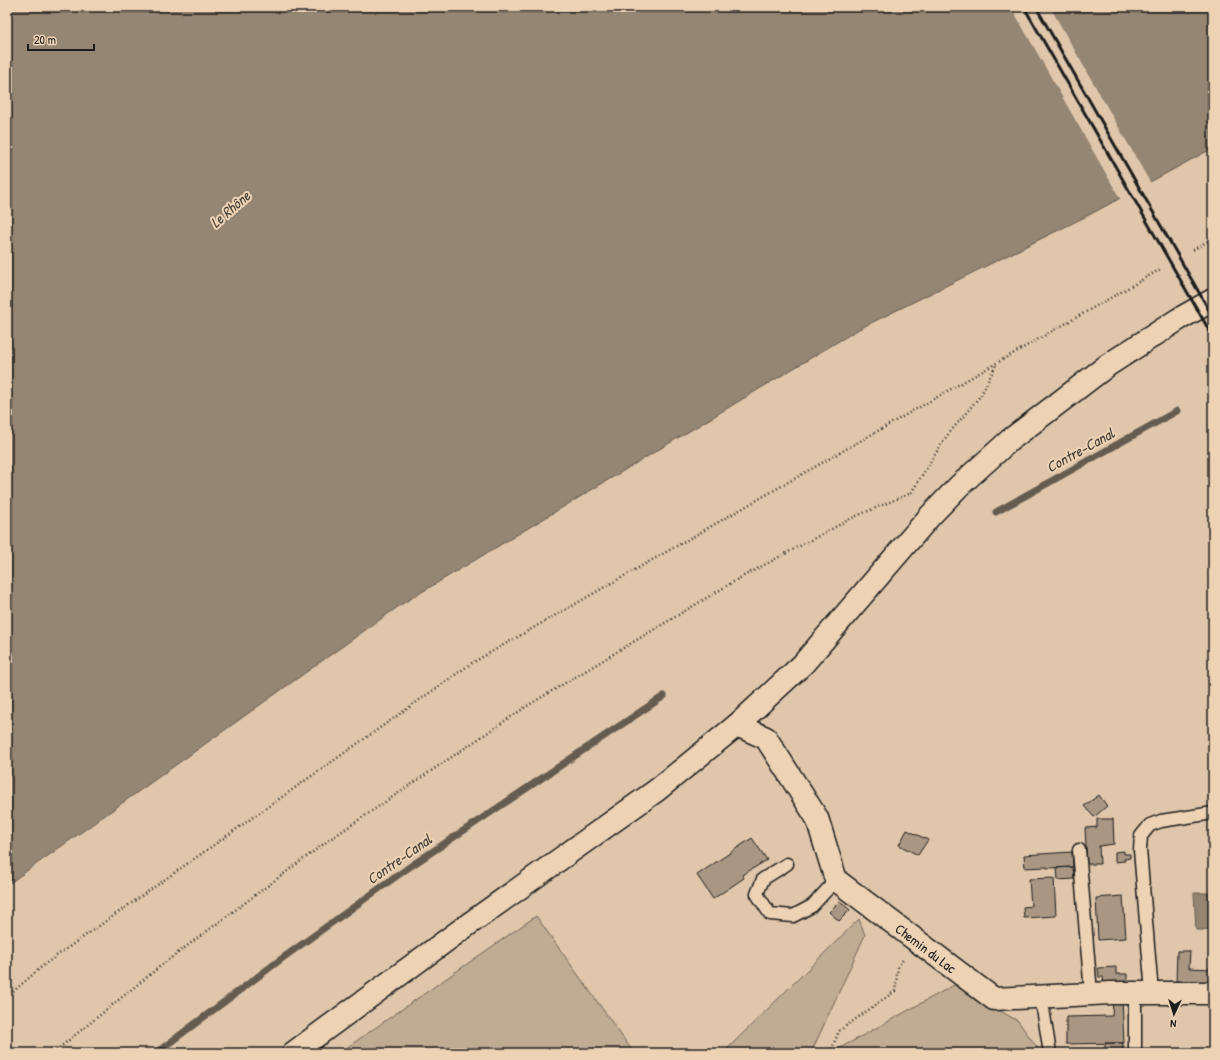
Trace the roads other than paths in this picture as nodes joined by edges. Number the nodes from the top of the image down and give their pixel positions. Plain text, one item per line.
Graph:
1 (1213, 300) edge
2 (737, 725) junction
3 (1213, 813) edge
4 (1079, 850) dead end
5 (787, 864) dead end
6 (836, 880) junction
7 (1144, 993) junction
8 (1213, 993) edge
9 (1091, 994) junction
10 (1041, 996) junction
11 (292, 1053) edge
12 (1050, 1053) edge
13 (1135, 1053) edge

1 - 2 main road
2 - 6 main road
2 - 11 main road
3 - 7 lane
4 - 9 lane
5 - 6 lane
6 - 10 main road, Chemin du Lac
7 - 8 main road, Chemin du Lac
7 - 9 main road, Chemin du Lac
7 - 13 lane
9 - 10 main road, Chemin du Lac
10 - 12 lane

